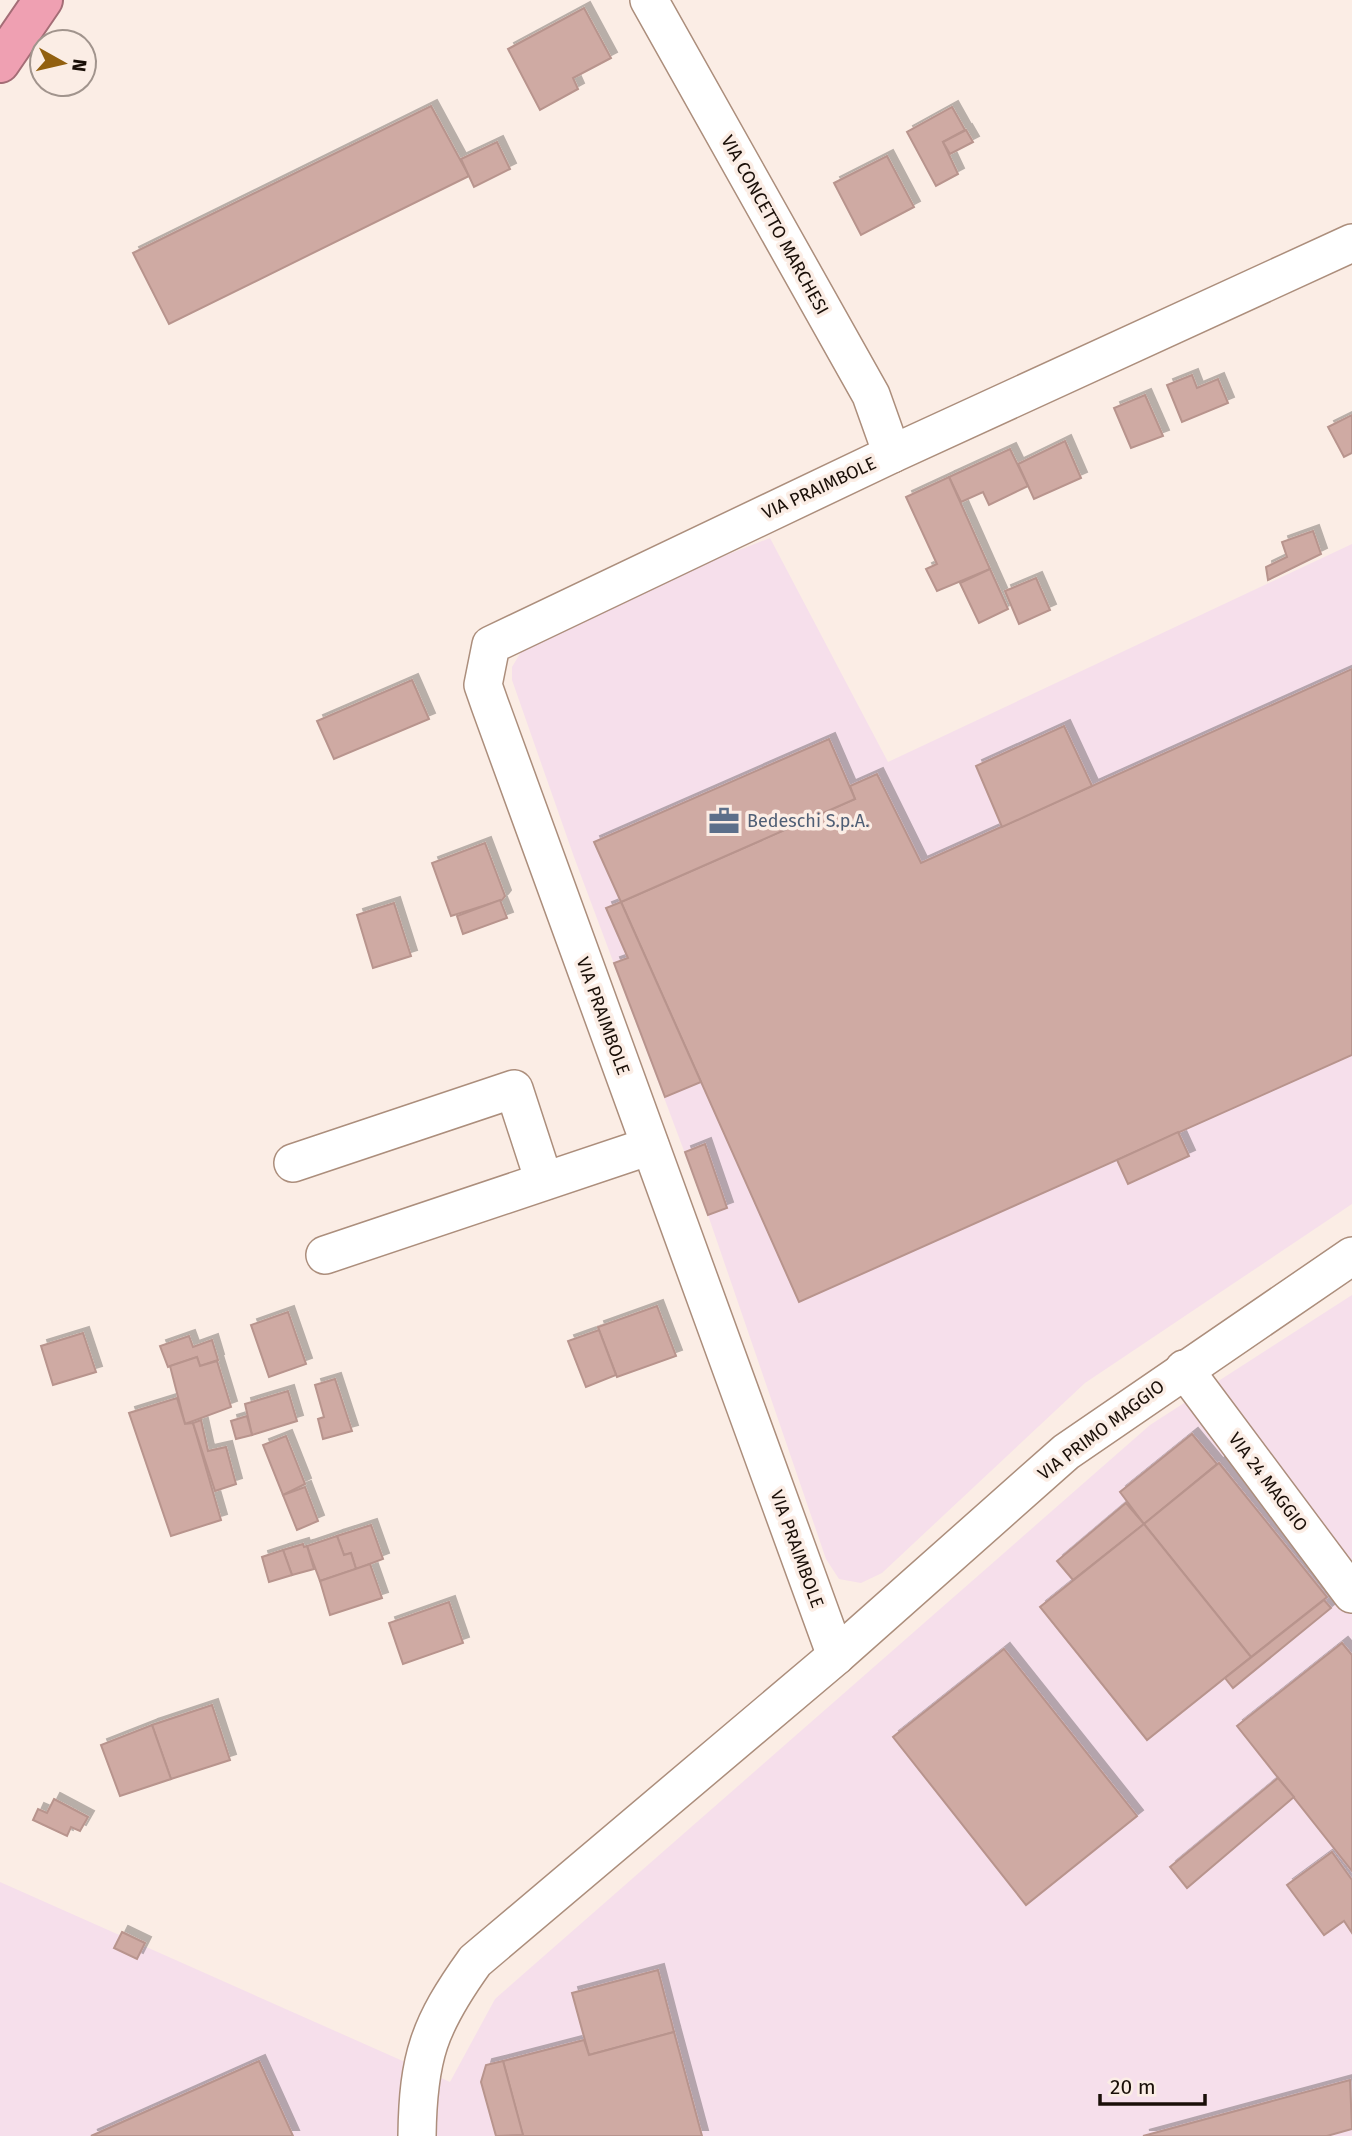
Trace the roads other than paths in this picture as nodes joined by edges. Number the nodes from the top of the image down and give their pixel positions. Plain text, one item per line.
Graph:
1 (43, 0) edge
2 (649, 0) edge
3 (0, 63) edge
4 (1352, 243) edge
5 (892, 454) junction
6 (650, 1146) junction
7 (293, 1163) dead end
8 (544, 1181) junction
9 (325, 1255) dead end
10 (1352, 1256) edge
11 (1184, 1369) junction
12 (1352, 1594) edge
13 (836, 1656) junction
14 (417, 2136) edge

1 - 3 highway
2 - 5 street, VIA CONCETTO MARCHESI
4 - 5 street, VIA PRAIMBOLE
5 - 6 street, VIA PRAIMBOLE
6 - 8 street
6 - 13 street, VIA PRAIMBOLE
7 - 8 street
8 - 9 street
10 - 11 street, VIA PRIMO MAGGIO
11 - 12 street, VIA 24 MAGGIO
11 - 13 street, VIA PRIMO MAGGIO
13 - 14 street

